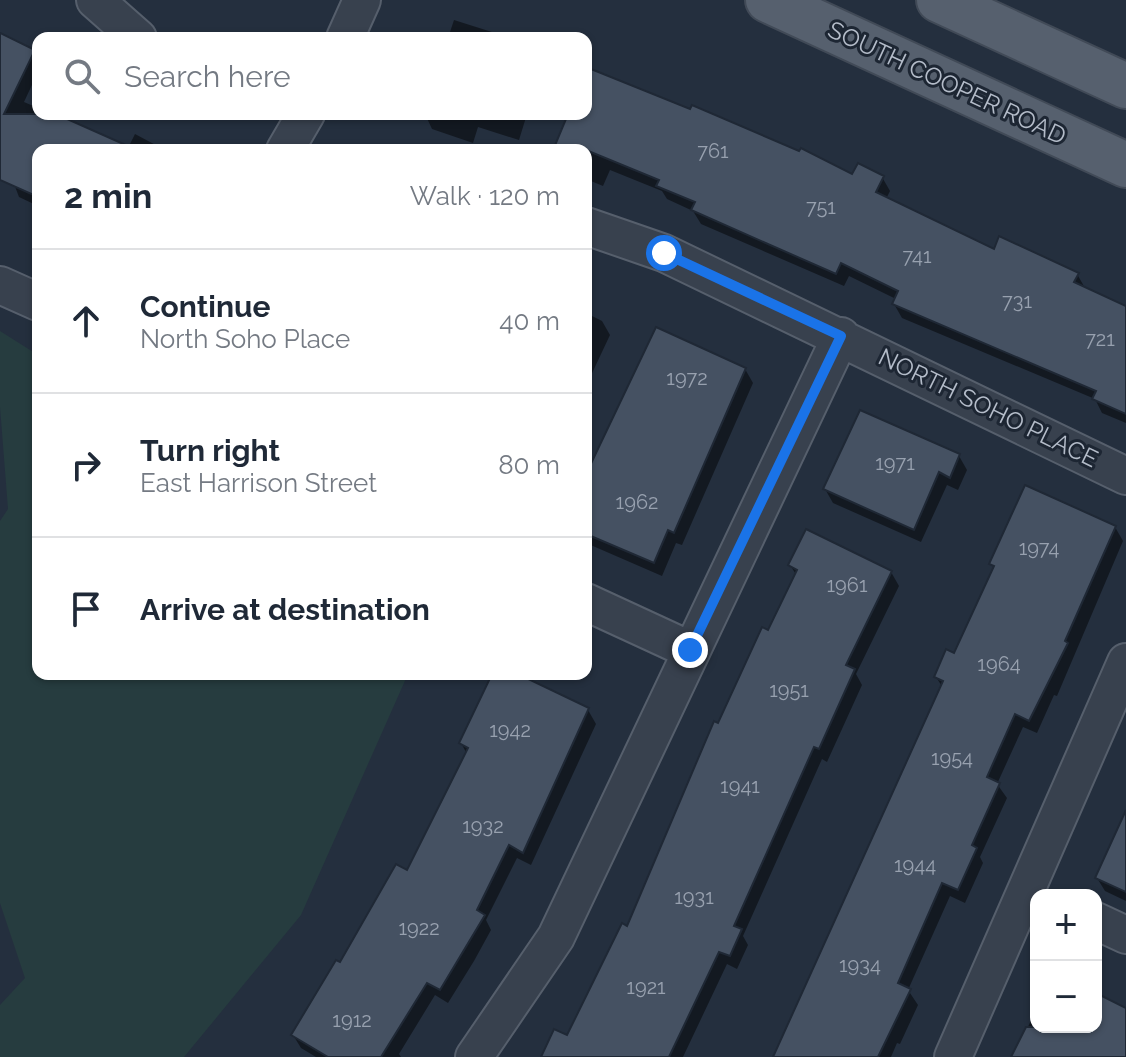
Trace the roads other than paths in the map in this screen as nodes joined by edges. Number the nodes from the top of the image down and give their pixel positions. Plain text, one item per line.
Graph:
1 (95, 0) edge
2 (362, 0) edge
3 (768, 0) edge
4 (939, 0) edge
5 (131, 32) edge
6 (348, 32) edge
7 (1126, 86) edge
8 (302, 120) edge
9 (288, 144) edge
10 (1126, 165) edge
11 (592, 228) edge
12 (0, 285) edge
13 (32, 299) edge
14 (841, 336) junction
15 (1126, 476) edge
16 (592, 605) edge
17 (690, 650) junction
18 (1126, 662) edge
19 (1035, 889) edge
20 (1030, 899) edge
21 (1102, 924) edge
22 (1126, 935) edge
23 (474, 1057) edge
24 (953, 1057) edge

1 - 5 street
2 - 6 street
3 - 10 main road, SOUTH COOPER ROAD
4 - 7 main road
8 - 9 street
11 - 14 street, NORTH SOHO PLACE
12 - 13 street
14 - 15 street, NORTH SOHO PLACE
14 - 17 street
16 - 17 street
17 - 23 street
18 - 19 street
20 - 24 street
21 - 22 street

